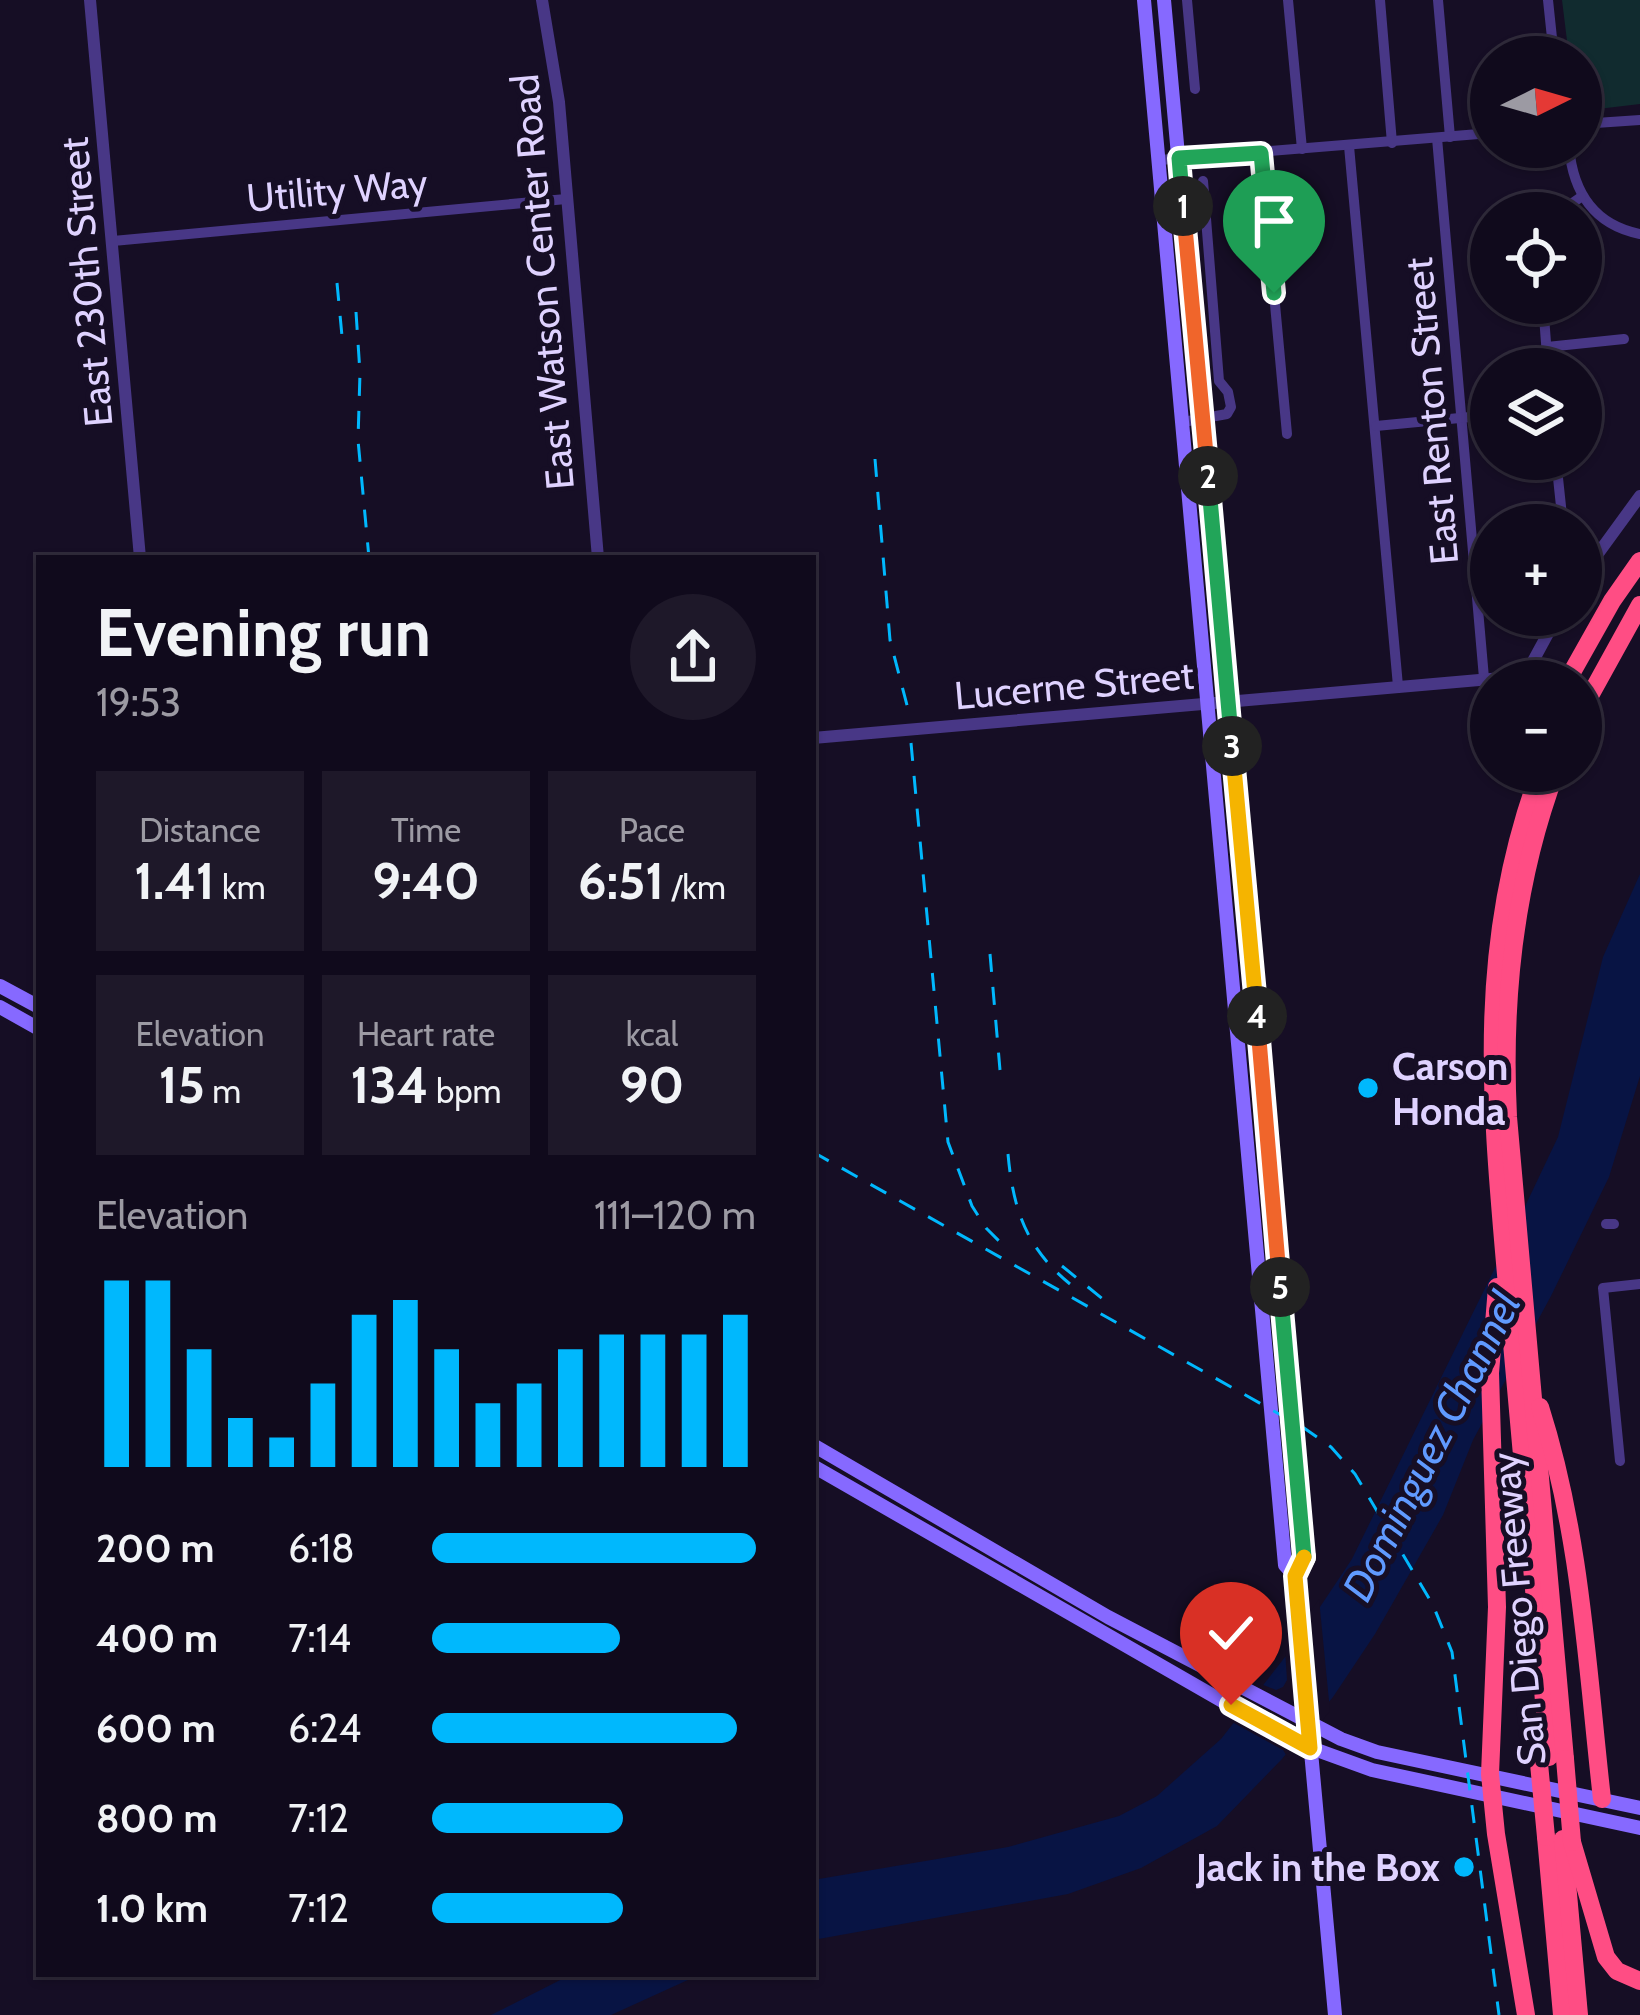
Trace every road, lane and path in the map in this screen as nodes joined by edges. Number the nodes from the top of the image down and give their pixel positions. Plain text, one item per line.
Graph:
1 (90, 0) edge
2 (542, 0) edge
3 (1144, 0) edge
4 (1164, 0) edge
5 (1187, 0) edge
6 (1288, 0) edge
7 (1380, 0) edge
8 (1438, 0) edge
9 (1548, 0) edge
10 (1552, 36) edge
11 (1195, 88) dead end
12 (1640, 120) edge
13 (1602, 123) edge
14 (1470, 135) edge
15 (1444, 137) junction
16 (1392, 142) junction
17 (1349, 146) junction
18 (1302, 149) junction
19 (1261, 153) junction
20 (1179, 158) junction
21 (1160, 160) junction
22 (1203, 182) dead end
23 (566, 200) junction
24 (1602, 216) edge
25 (1640, 234) edge
26 (113, 241) junction
27 (1545, 324) edge
28 (1624, 339) dead end
29 (1547, 347) joint
30 (1470, 417) edge
31 (1462, 418) junction
32 (1203, 419) junction
33 (1183, 422) junction
34 (1376, 426) junction
35 (1287, 434) dead end
36 (1640, 496) edge
37 (1602, 548) edge
38 (140, 555) edge
39 (598, 555) edge
40 (1640, 561) edge
41 (1640, 578) edge
42 (1640, 588) edge
43 (1640, 605) edge
44 (1482, 660) edge
45 (1579, 660) edge
46 (1591, 660) edge
47 (1598, 660) edge
48 (1602, 674) edge
49 (1470, 679) edge
50 (1398, 686) junction
51 (1228, 701) junction
52 (1209, 703) junction
53 (816, 738) edge
54 (1523, 792) edge
55 (1536, 792) edge
56 (1550, 792) edge
57 (0, 986) edge
58 (36, 1005) edge
59 (0, 1007) edge
60 (36, 1027) edge
61 (1504, 1218) junction
62 (1640, 1284) edge
63 (1497, 1287) junction
64 (1520, 1397) junction
65 (816, 1447) edge
66 (1620, 1461) dead end
67 (816, 1467) edge
68 (922, 1516) junction
69 (1295, 1576) junction
70 (1307, 1721) junction
71 (1312, 1752) junction
72 (1552, 1757) junction
73 (1428, 1762) junction
74 (1422, 1780) junction
75 (1491, 1784) junction
76 (1602, 1799) junction
77 (1640, 1808) edge
78 (1640, 1828) edge
79 (1559, 1839) junction
80 (1640, 1981) edge
81 (1335, 2015) edge
82 (1526, 2015) edge
83 (1562, 2015) edge
84 (1575, 2015) edge
85 (1588, 2015) edge

1 - 26 street, East 230th Street
2 - 23 street, East Watson Center Road
3 - 21 main road
4 - 20 main road
5 - 11 street
6 - 18 street
7 - 16 street
8 - 15 street, East Renton Street
9 - 10 street
12 - 13 street
14 - 15 street
15 - 16 street
15 - 31 street, East Renton Street
16 - 17 street
17 - 18 street
17 - 34 street
18 - 19 street
19 - 20 street
19 - 35 street
20 - 21 street
20 - 32 main road
21 - 33 main road
22 - 32 street
23 - 26 street, Utility Way
23 - 39 street, East Watson Center Road
24 - 25 street
26 - 38 street, East 230th Street
27 - 29 street
28 - 29 street
30 - 31 street
31 - 34 street
31 - 44 street, East Renton Street
32 - 33 street
32 - 51 main road
33 - 52 main road
34 - 50 street
36 - 37 street
40 - 45 highway
41 - 46 highway
42 - 47 highway
43 - 48 highway
49 - 50 street, Lucerne Street
50 - 51 street, Lucerne Street
51 - 52 street, Lucerne Street
51 - 69 main road
52 - 53 street, Lucerne Street
52 - 69 main road
54 - 61 highway, San Diego Freeway
55 - 61 highway
56 - 61 highway, San Diego Freeway
57 - 58 main road
59 - 60 main road
61 - 63 highway, San Diego Freeway
61 - 64 highway, San Diego Freeway
61 - 64 highway
62 - 66 street
63 - 64 highway, San Diego Freeway
63 - 75 highway
64 - 72 highway, San Diego Freeway
64 - 72 highway, San Diego Freeway
64 - 76 highway
65 - 68 main road
67 - 68 main road
68 - 70 main road
68 - 71 main road
69 - 70 main road
70 - 71 main road
70 - 73 main road
71 - 74 main road
71 - 81 main road
72 - 79 highway, San Diego Freeway, bridge
72 - 79 highway, San Diego Freeway, bridge
73 - 74 main road
73 - 75 main road
74 - 75 main road
75 - 76 main road
75 - 78 main road
75 - 82 highway
76 - 77 main road
79 - 80 highway
79 - 83 highway, San Diego Freeway
79 - 84 highway
79 - 85 highway, San Diego Freeway

